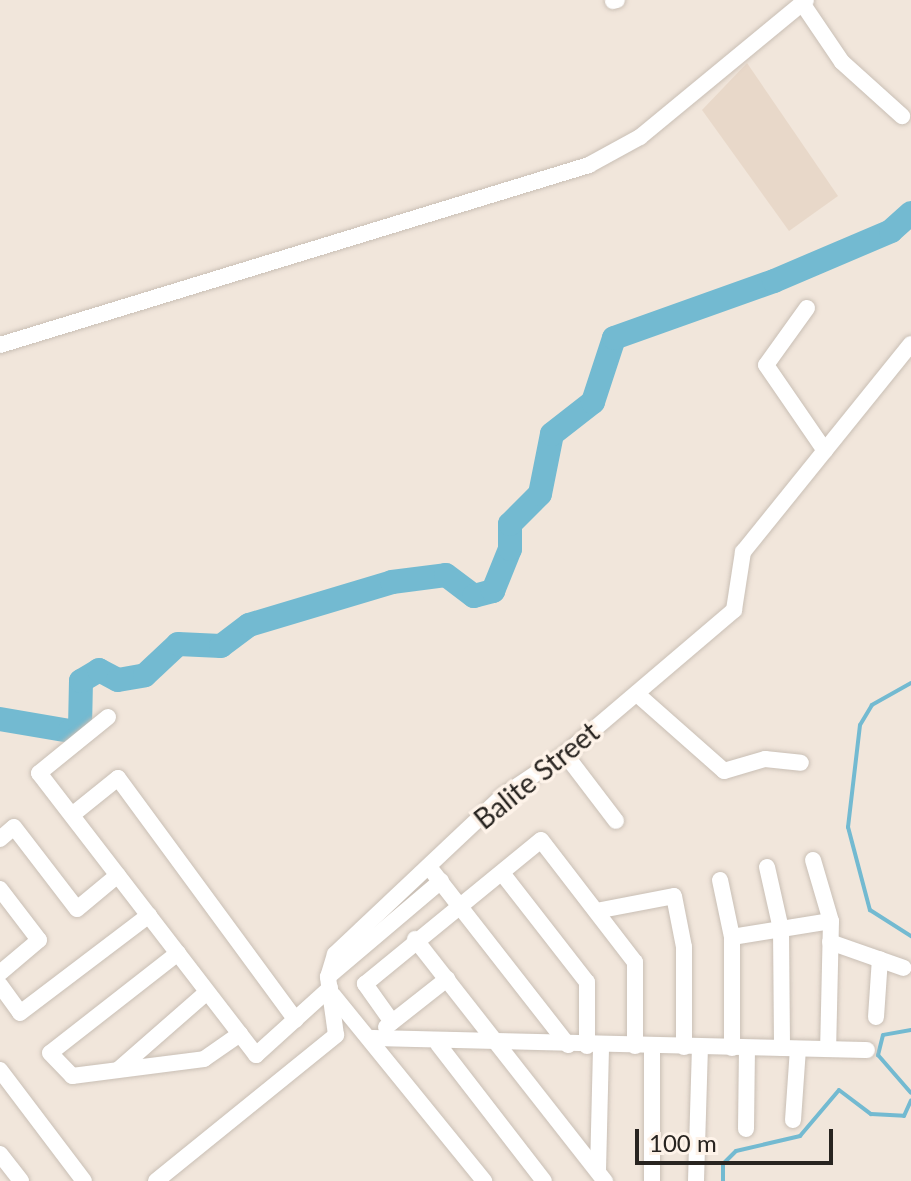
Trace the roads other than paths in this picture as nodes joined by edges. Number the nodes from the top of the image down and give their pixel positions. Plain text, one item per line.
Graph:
1 (804, 1) edge
2 (902, 116) dead end
3 (807, 308) dead end
4 (911, 344) edge
5 (0, 345) edge
6 (825, 451) junction
7 (637, 694) junction
8 (108, 717) dead end
9 (565, 754) junction
10 (801, 763) dead end
11 (72, 815) junction
12 (616, 821) dead end
13 (0, 839) edge
14 (813, 860) dead end
15 (429, 867) junction
16 (767, 867) dead end
17 (502, 873) junction
18 (118, 875) junction
19 (720, 880) dead end
20 (441, 881) junction
21 (0, 889) edge
22 (461, 906) junction
23 (596, 911) junction
24 (149, 915) junction
25 (831, 921) junction
26 (781, 929) junction
27 (732, 937) junction
28 (415, 939) junction
29 (830, 942) junction
30 (178, 953) junction
31 (880, 959) junction
32 (904, 968) dead end
33 (0, 973) edge
34 (447, 979) junction
35 (0, 985) edge
36 (330, 987) junction
37 (207, 992) junction
38 (876, 1017) dead end
39 (296, 1020) junction
40 (392, 1022) junction
41 (240, 1034) junction
42 (370, 1039) junction
43 (438, 1044) junction
44 (501, 1045) junction
45 (568, 1045) junction
46 (594, 1046) junction
47 (644, 1047) junction
48 (692, 1047) junction
49 (739, 1048) junction
50 (790, 1048) junction
51 (828, 1049) junction
52 (867, 1050) dead end
53 (119, 1069) junction
54 (0, 1070) edge
55 (793, 1120) dead end
56 (746, 1129) dead end
57 (0, 1154) edge
58 (602, 1176) edge
59 (21, 1181) edge
60 (84, 1181) edge
61 (156, 1181) edge
62 (484, 1181) edge
63 (544, 1181) edge
64 (652, 1181) edge
65 (696, 1181) edge

1 - 2 street
1 - 5 street
3 - 6 street
4 - 6 street, Balite Street
6 - 7 street, Balite Street
7 - 9 street, Balite Street
7 - 10 street
8 - 11 street
9 - 12 street
9 - 15 street, Balite Street
11 - 18 street
11 - 39 street
13 - 18 street
14 - 25 street
15 - 20 street
15 - 36 street, Balite Street
16 - 26 street
17 - 22 street
17 - 23 street
17 - 46 street
18 - 24 street
19 - 27 street
20 - 22 street
20 - 36 street
21 - 33 street
22 - 28 street
22 - 45 street
23 - 47 street
23 - 48 street
24 - 30 street
24 - 35 street
25 - 26 street
25 - 29 street
26 - 27 street
26 - 50 street
27 - 49 street
28 - 34 street
28 - 40 street
29 - 31 street
29 - 51 street
30 - 37 street
30 - 53 street
31 - 32 street
31 - 38 street
34 - 40 street
34 - 44 street
36 - 39 street
36 - 42 street
36 - 61 street
37 - 41 street
37 - 53 street
39 - 41 street
40 - 42 street
41 - 53 street
42 - 43 street
42 - 62 street
43 - 44 street
43 - 63 street
44 - 45 street
44 - 58 street
45 - 46 street
46 - 47 street
46 - 58 street
47 - 48 street
47 - 64 street
48 - 49 street
48 - 65 street
49 - 50 street
49 - 56 street
50 - 51 street
50 - 55 street
51 - 52 street
54 - 60 street
57 - 59 street

